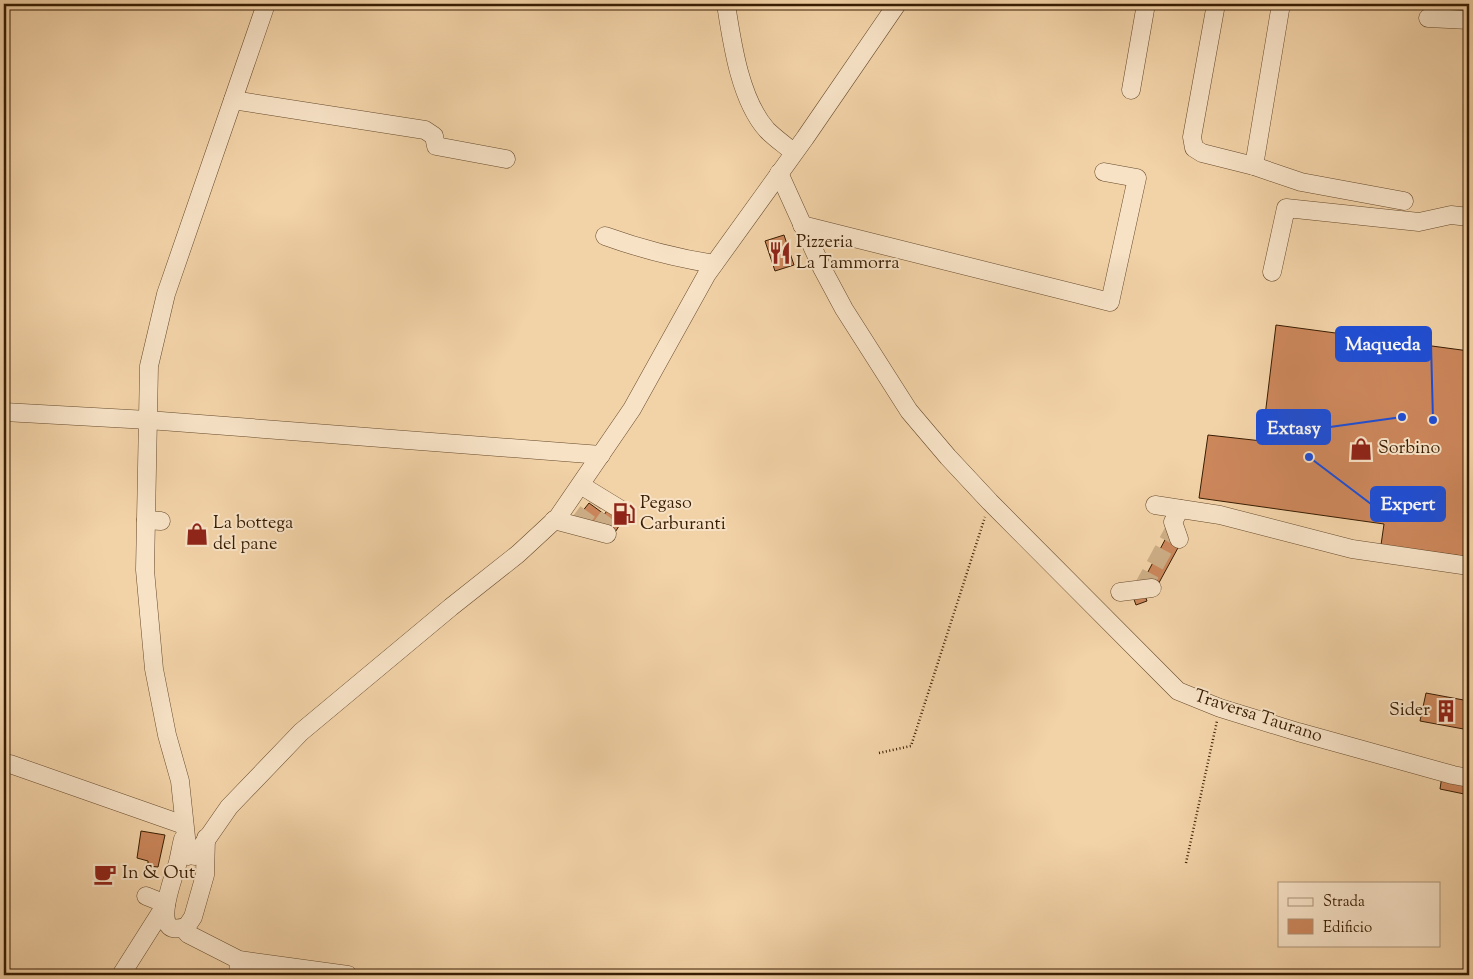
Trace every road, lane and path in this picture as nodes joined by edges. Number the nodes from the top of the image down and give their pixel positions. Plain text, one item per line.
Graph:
1 (266, 4) edge
2 (726, 4) edge
3 (897, 4) edge
4 (1146, 4) edge
5 (1216, 4) edge
6 (1281, 4) edge
7 (1428, 18) dead end
8 (1469, 20) edge
9 (1131, 90) dead end
10 (233, 100) junction
11 (793, 152) junction
12 (506, 159) dead end
13 (1254, 166) junction
14 (1104, 172) dead end
15 (779, 173) junction
16 (1404, 202) dead end
17 (1469, 217) edge
18 (802, 225) junction
19 (605, 236) dead end
20 (714, 264) junction
21 (1272, 272) dead end
22 (4, 412) edge
23 (148, 420) junction
24 (602, 455) junction
25 (583, 482) junction
26 (994, 505) junction
27 (1156, 505) dead end
28 (1180, 509) junction
29 (623, 511) dead end
30 (554, 520) junction
31 (607, 534) dead end
32 (1179, 539) tunnel mouth
33 (1469, 566) edge
34 (1152, 588) dead end
35 (1120, 592) dead end
36 (1220, 708) junction
37 (879, 753) dead end
38 (4, 766) edge
39 (1469, 778) edge
40 (184, 828) junction
41 (208, 835) junction
42 (192, 860) junction
43 (1186, 863) dead end
44 (146, 896) dead end
45 (166, 904) junction
46 (183, 924) junction
47 (138, 948) junction
48 (239, 968) edge
49 (121, 975) edge
50 (348, 975) edge

1 - 10 street
2 - 11 street
3 - 11 street
4 - 9 street
5 - 13 street
6 - 13 street
7 - 8 street
10 - 12 street
10 - 23 street
11 - 15 street
13 - 16 street
14 - 18 street
15 - 18 street, Traversa Taurano
15 - 20 street
17 - 21 street
18 - 26 street, Traversa Taurano
19 - 20 street
20 - 24 street
22 - 23 street
23 - 24 street
23 - 40 street
24 - 25 street
25 - 29 street
25 - 30 street
26 - 36 street, Traversa Taurano
26 - 37 path
27 - 28 street
28 - 32 street
28 - 33 street
30 - 31 street
30 - 41 street
34 - 35 street
36 - 39 street, Traversa Taurano
36 - 43 path
38 - 40 street
40 - 41 street
40 - 42 street
41 - 42 street
42 - 45 street
42 - 46 street
44 - 45 street
45 - 46 street
45 - 47 street
46 - 47 street
46 - 48 street
47 - 49 street
48 - 50 street

